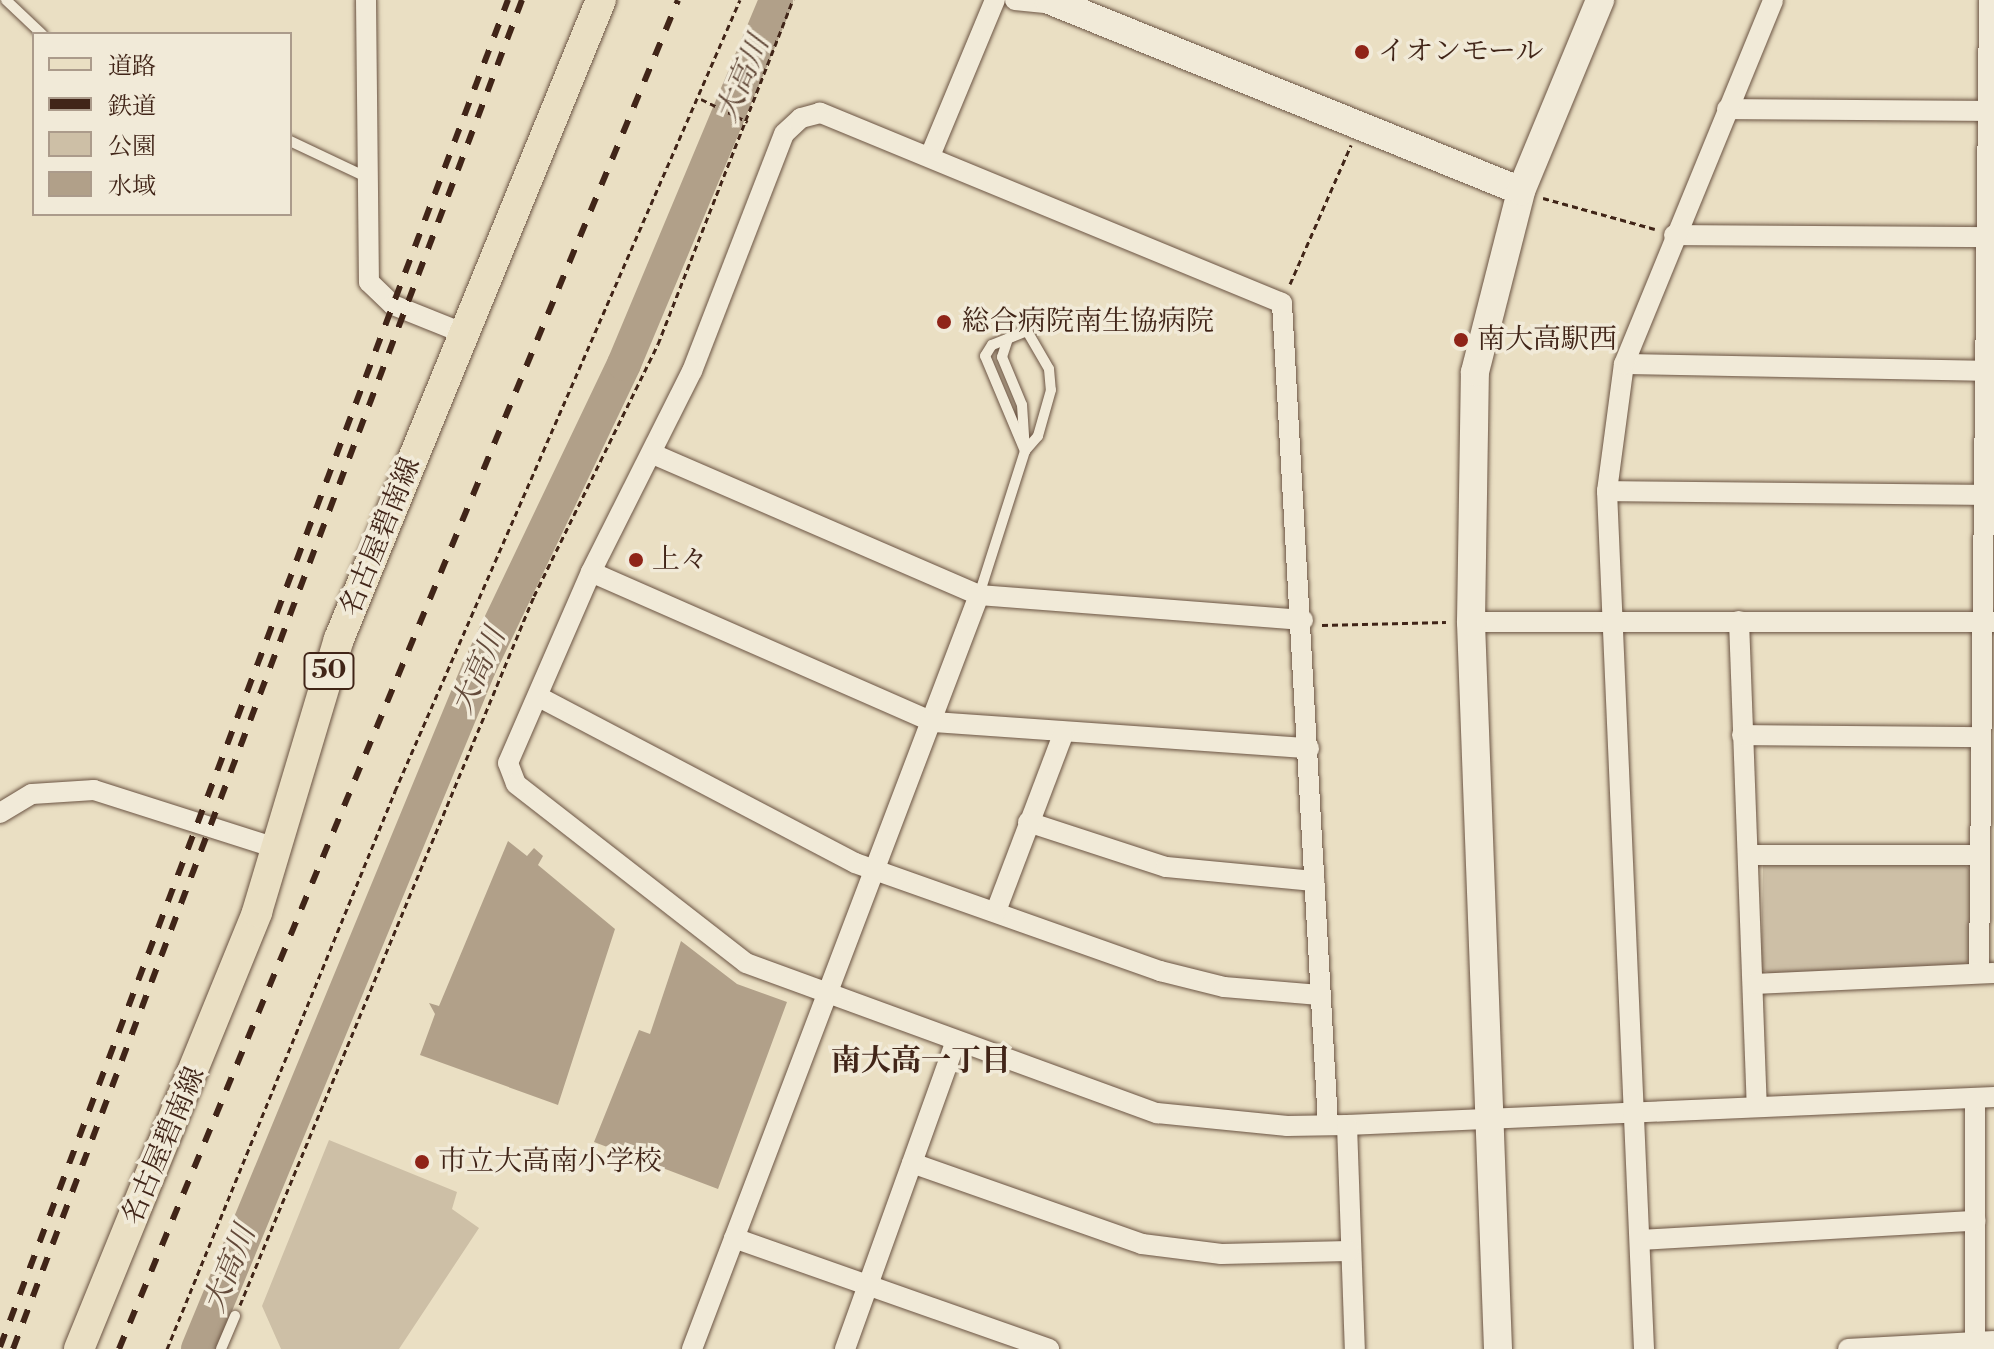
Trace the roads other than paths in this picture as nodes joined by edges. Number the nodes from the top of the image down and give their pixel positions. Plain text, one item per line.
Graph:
1 (6, 0) edge
2 (366, 0) edge
3 (601, 0) edge
4 (995, 0) edge
5 (1015, 0) edge
6 (1600, 0) edge
7 (1773, 0) edge
8 (1989, 0) edge
9 (1052, 2) edge
10 (40, 32) edge
11 (1727, 109) junction
12 (1987, 111) junction
13 (292, 142) edge
14 (930, 156) junction
15 (366, 177) junction
16 (1521, 191) junction
17 (1674, 235) junction
18 (1990, 236) edge
19 (465, 334) junction
20 (1008, 339) junction
21 (1624, 364) junction
22 (1984, 371) junction
23 (1025, 451) junction
24 (653, 454) junction
25 (1607, 491) junction
26 (1982, 495) junction
27 (591, 572) junction
28 (979, 595) junction
29 (1614, 619) junction
30 (1303, 620) junction
31 (1739, 621) junction
32 (1471, 622) junction
33 (1988, 622) edge
34 (539, 697) junction
35 (933, 722) junction
36 (1064, 732) junction
37 (1742, 735) junction
38 (1980, 737) junction
39 (1309, 748) junction
40 (0, 813) edge
41 (1028, 822) junction
42 (276, 848) junction
43 (1749, 855) junction
44 (1978, 855) junction
45 (875, 870) junction
46 (1314, 881) junction
47 (996, 911) junction
48 (1986, 973) edge
49 (1753, 984) junction
50 (1320, 995) junction
51 (823, 996) junction
52 (955, 1043) junction
53 (1984, 1097) edge
54 (1757, 1106) junction
55 (1636, 1112) junction
56 (1490, 1118) junction
57 (1337, 1125) junction
58 (912, 1163) junction
59 (1975, 1221) junction
60 (734, 1238) junction
61 (1641, 1240) junction
62 (1349, 1251) junction
63 (869, 1284) junction
64 (235, 1316) road end
65 (1981, 1344) edge
66 (79, 1349) edge
67 (221, 1349) edge
68 (692, 1349) edge
69 (845, 1349) edge
70 (1049, 1349) edge
71 (1355, 1349) edge
72 (1498, 1349) edge
73 (1644, 1349) edge
74 (1848, 1349) edge

1 - 10 lane
2 - 15 street
3 - 19 main road, 名古屋碧南線 / 50
4 - 14 street
5 - 9 street
6 - 16 street
7 - 11 street
8 - 12 street
9 - 16 street
11 - 12 street
11 - 17 street
12 - 18 street
13 - 15 lane
14 - 24 street
14 - 30 street
15 - 19 street
16 - 32 street
17 - 18 street
17 - 21 street
18 - 22 street
19 - 42 main road, 名古屋碧南線 / 50
20 - 23 lane
20 - 23 lane
20 - 23 lane
21 - 22 street
21 - 25 street
22 - 26 street
23 - 28 lane
24 - 27 street
24 - 28 street
25 - 26 street
25 - 29 street
26 - 33 street
27 - 34 street
27 - 35 street
28 - 30 street
28 - 35 street
29 - 31 street
29 - 32 street
29 - 55 street
30 - 39 street
31 - 33 street
31 - 37 street
32 - 56 street
33 - 38 street
34 - 45 street
34 - 51 street
35 - 36 street
35 - 45 street
36 - 39 street
36 - 41 street
37 - 38 street
37 - 43 street
38 - 44 street
39 - 46 street
40 - 42 street
41 - 46 street
41 - 47 street
42 - 66 main road, 名古屋碧南線 / 50
43 - 44 street
43 - 49 street
44 - 48 street
45 - 47 street
45 - 51 street
46 - 50 street
47 - 50 street
48 - 49 street
49 - 54 street
50 - 57 street
51 - 52 street
51 - 60 street
52 - 57 street
52 - 58 street
53 - 54 street
53 - 59 street
54 - 55 street
55 - 56 street
55 - 61 street
56 - 57 street
56 - 72 street
57 - 62 street
58 - 62 street
58 - 63 street
59 - 61 street
59 - 65 street
60 - 63 street
60 - 68 street
61 - 73 street
62 - 71 street
63 - 69 street
63 - 70 street
64 - 67 lane
65 - 74 street

